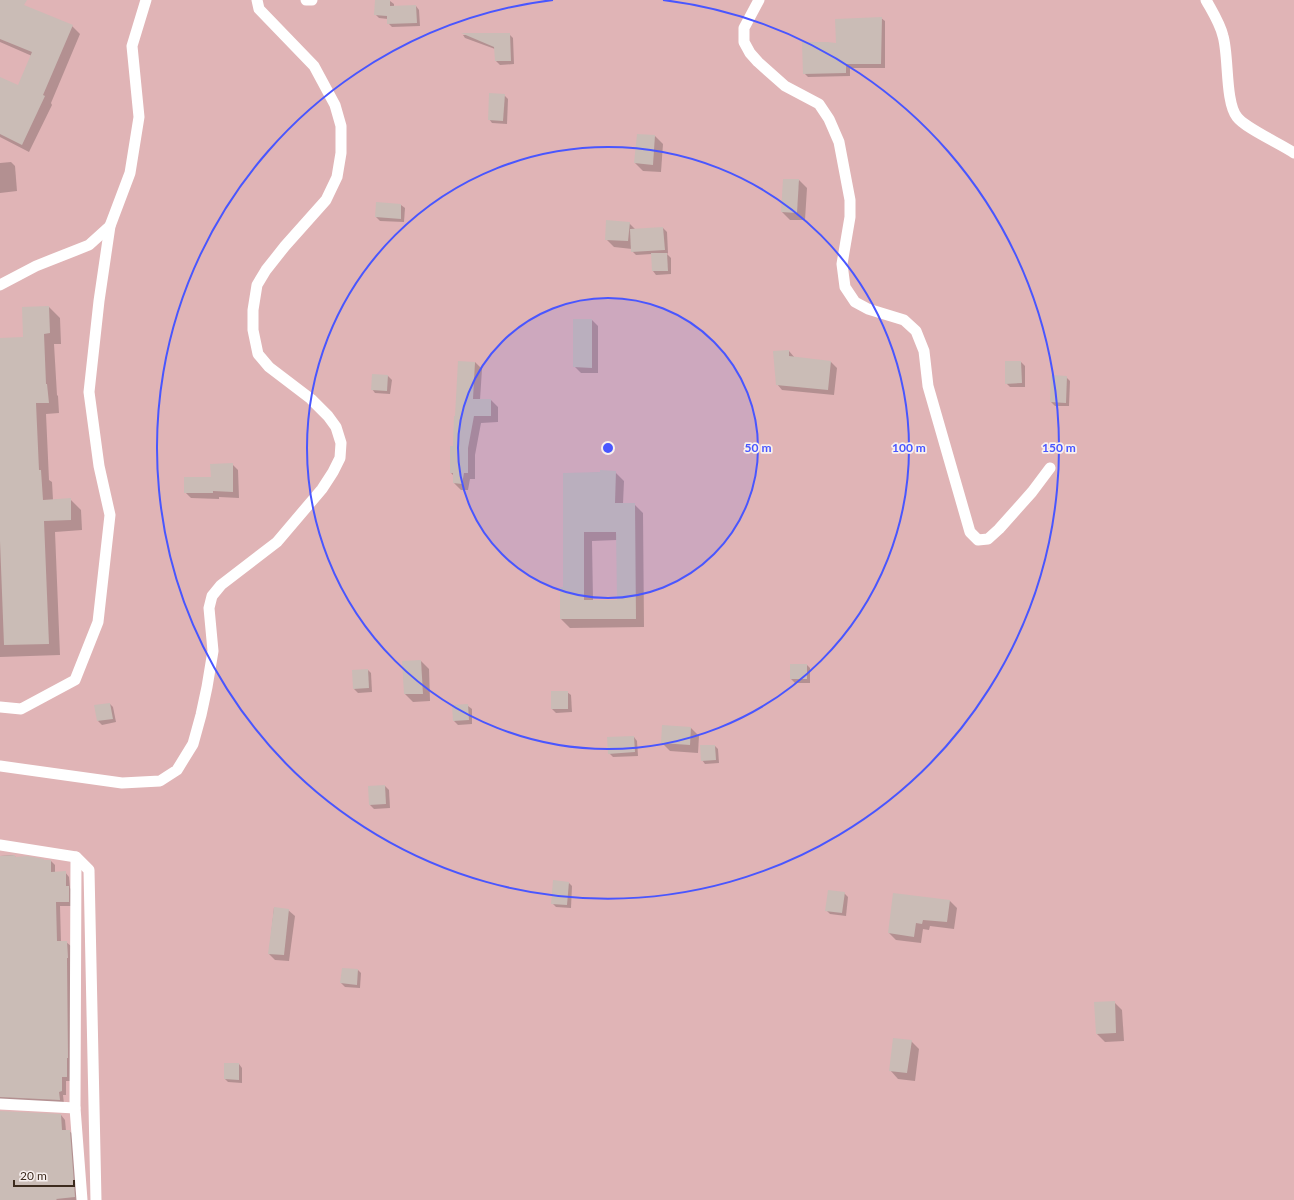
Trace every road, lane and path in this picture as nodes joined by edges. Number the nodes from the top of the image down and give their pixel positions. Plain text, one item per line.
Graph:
1 (146, 0) edge
2 (257, 0) edge
3 (306, 0) edge
4 (312, 0) edge
5 (758, 0) edge
6 (1206, 0) edge
7 (1294, 153) edge
8 (110, 226) junction
9 (0, 285) edge
10 (1050, 468) dead end
11 (0, 707) edge
12 (0, 766) edge
13 (0, 845) edge
14 (76, 857) junction
15 (0, 1104) edge
16 (75, 1108) junction
17 (82, 1200) edge
18 (96, 1200) edge

1 - 8 street
2 - 12 street
3 - 4 street
5 - 10 street
6 - 7 street
8 - 9 street
8 - 11 street
13 - 14 street
14 - 16 street
14 - 18 street
15 - 16 street
16 - 17 street

